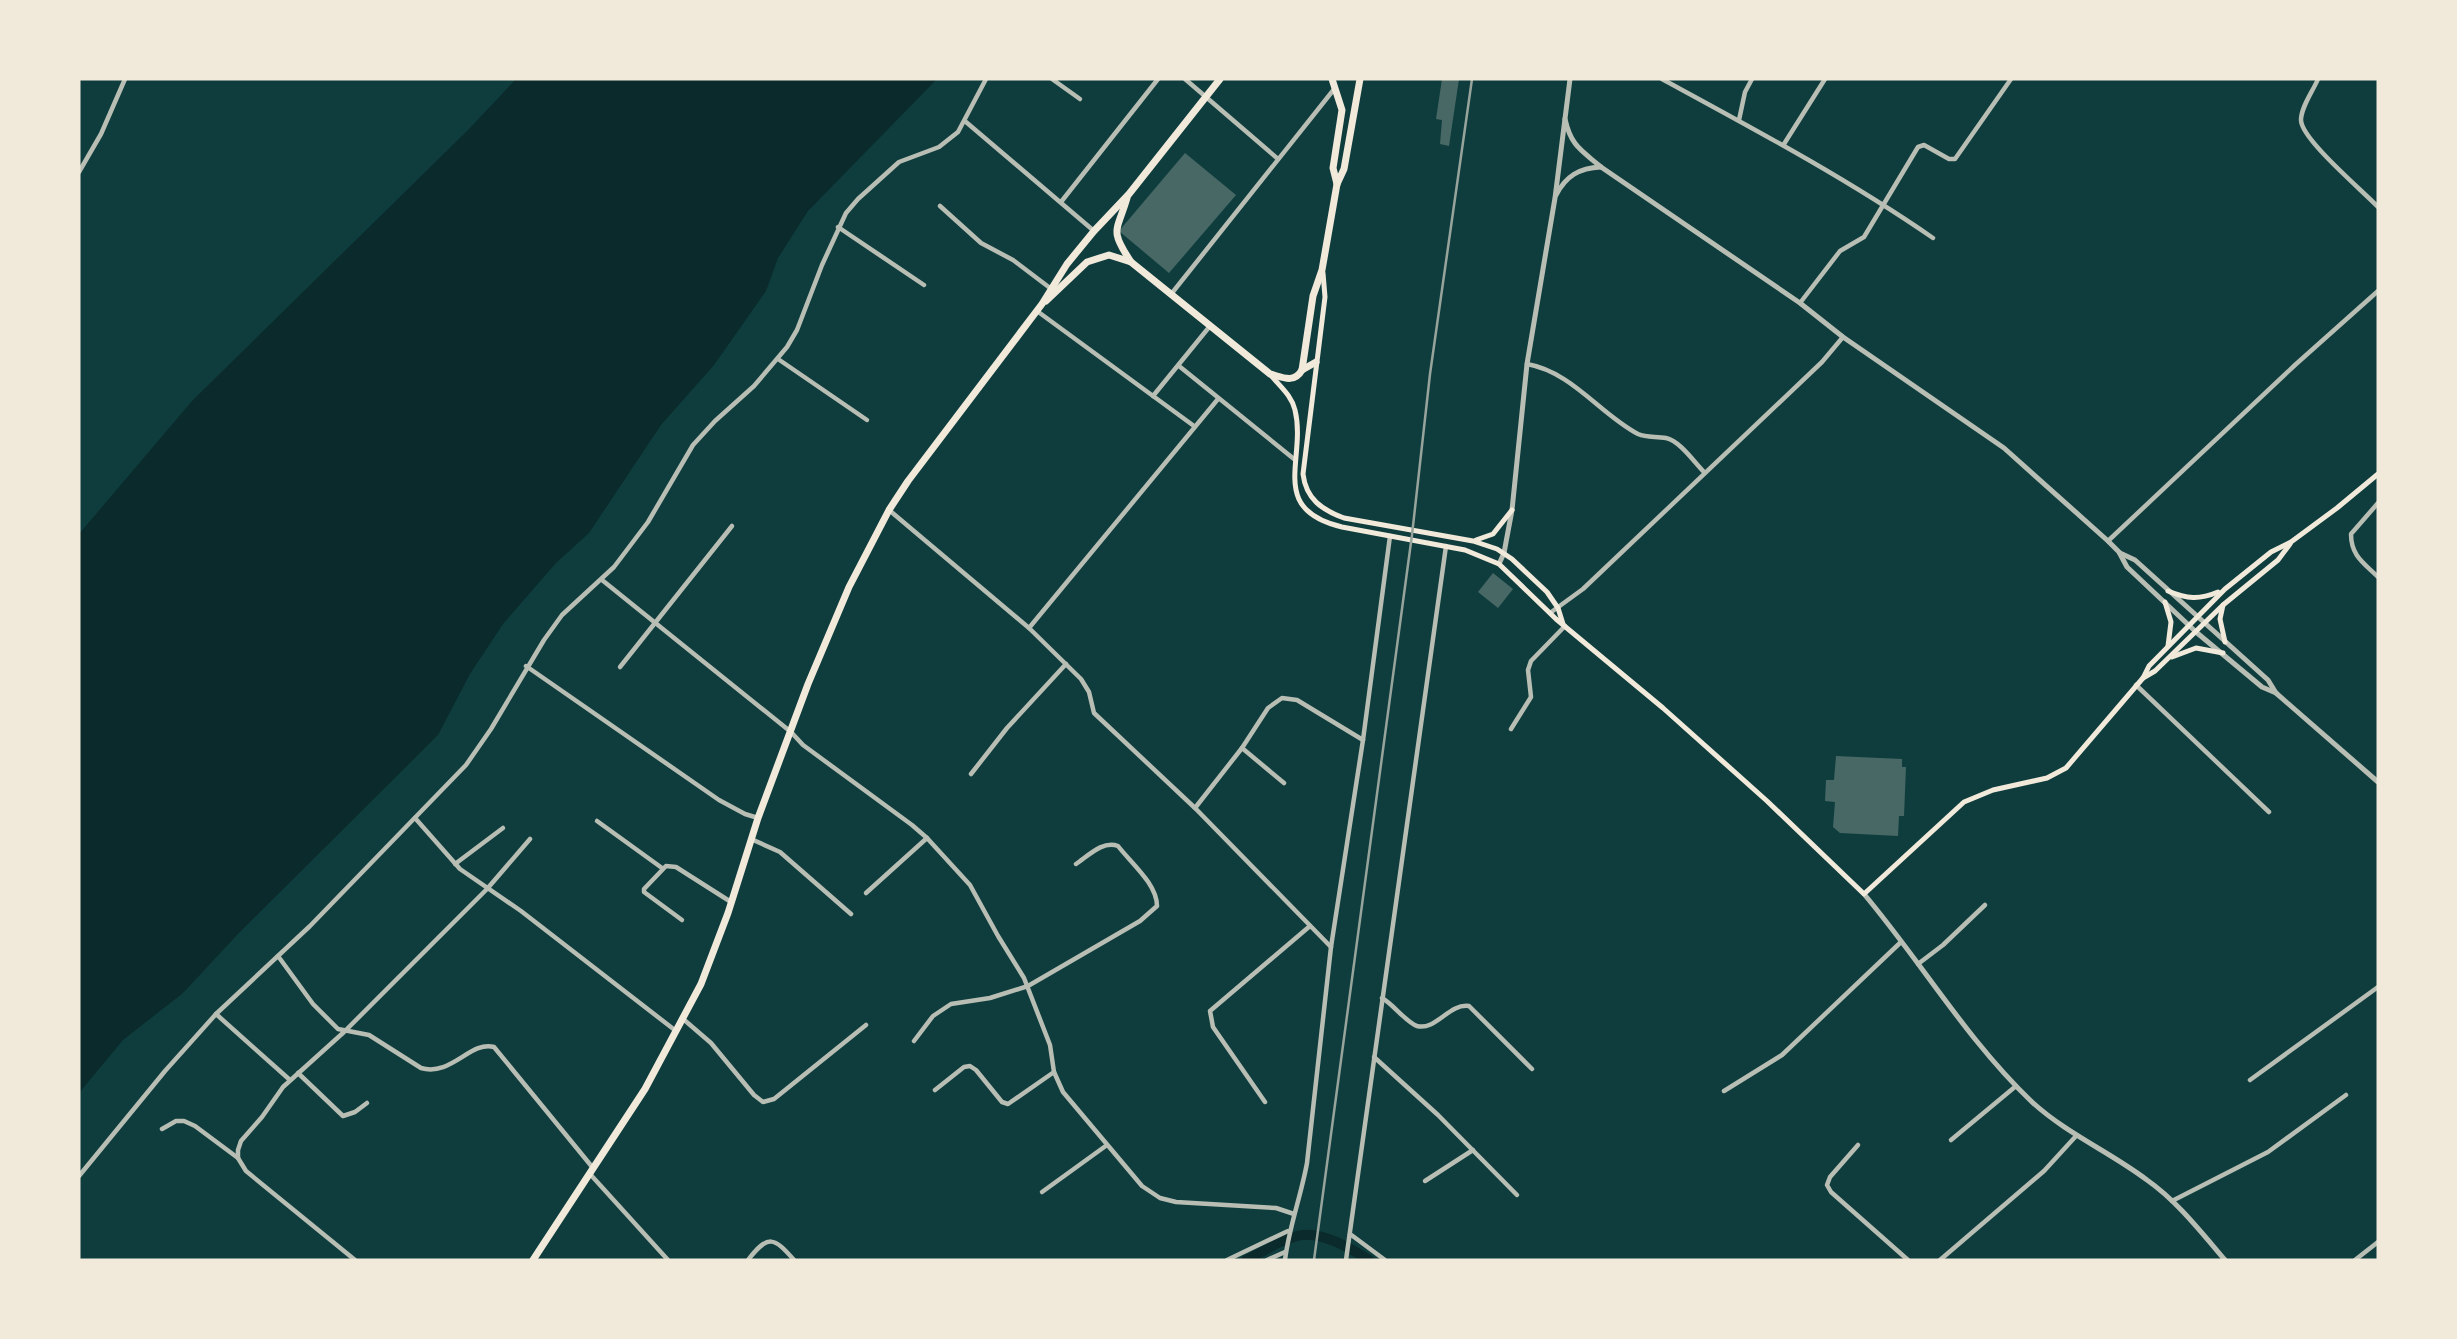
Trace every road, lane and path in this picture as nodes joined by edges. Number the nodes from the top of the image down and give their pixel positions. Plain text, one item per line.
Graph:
1 (125, 79) edge
2 (986, 79) edge
3 (1052, 79) edge
4 (1158, 79) edge
5 (1185, 79) edge
6 (1220, 79) edge
7 (1332, 79) edge
8 (1360, 79) edge
9 (1570, 79) edge
10 (1662, 79) edge
11 (1752, 79) edge
12 (1825, 79) edge
13 (2011, 79) edge
14 (2318, 79) edge
15 (1336, 87) junction
16 (1206, 96) junction
17 (1080, 99) dead end
18 (1565, 119) junction
19 (1739, 120) junction
20 (966, 122) junction
21 (1784, 144) junction
22 (1278, 159) junction
23 (1601, 167) junction
24 (79, 172) edge
25 (1337, 184) junction
26 (1129, 194) junction
27 (1555, 198) junction
28 (1061, 202) junction
29 (1882, 203) junction
30 (940, 205) dead end
31 (2378, 206) edge
32 (838, 226) junction
33 (1094, 231) junction
34 (1933, 238) dead end
35 (1131, 261) junction
36 (1322, 270) junction
37 (924, 285) dead end
38 (1050, 288) junction
39 (2378, 291) edge
40 (1172, 293) junction
41 (1800, 303) junction
42 (1040, 307) junction
43 (1210, 326) junction
44 (1843, 338) junction
45 (778, 359) junction
46 (1316, 362) junction
47 (1527, 364) junction
48 (1179, 366) junction
49 (1302, 370) junction
50 (1270, 373) junction
51 (1153, 396) junction
52 (1218, 399) junction
53 (867, 420) dead end
54 (1194, 426) junction
55 (1294, 459) junction
56 (1704, 472) junction
57 (2378, 474) edge
58 (2378, 503) edge
59 (1319, 506) junction
60 (889, 510) junction
61 (1512, 510) junction
62 (1312, 516) junction
63 (732, 526) dead end
64 (1390, 536) junction
65 (1473, 541) junction
66 (2108, 541) junction
67 (2291, 542) junction
68 (1446, 546) junction
69 (2119, 552) junction
70 (1504, 553) junction
71 (1499, 564) junction
72 (2378, 577) edge
73 (602, 580) junction
74 (2225, 589) junction
75 (2168, 592) junction
76 (2165, 601) junction
77 (2224, 605) junction
78 (1558, 608) junction
79 (1550, 613) junction
80 (2195, 617) junction
81 (656, 624) junction
82 (2188, 624) junction
83 (2203, 624) junction
84 (1564, 625) junction
85 (1028, 628) junction
86 (2196, 632) junction
87 (2225, 642) junction
88 (2168, 646) junction
89 (2222, 653) junction
90 (2167, 659) junction
91 (1066, 664) junction
92 (527, 666) junction
93 (620, 667) dead end
94 (2143, 678) junction
95 (2136, 685) junction
96 (2276, 693) junction
97 (1511, 729) dead end
98 (791, 733) junction
99 (1363, 740) junction
100 (1242, 748) junction
101 (971, 774) dead end
102 (2378, 782) edge
103 (1284, 783) dead end
104 (1195, 808) junction
105 (2269, 811) dead end
106 (415, 818) junction
107 (758, 818) junction
108 (597, 821) dead end
109 (503, 828) dead end
110 (927, 838) junction
111 (530, 839) dead end
112 (750, 839) junction
113 (455, 864) junction
114 (1076, 864) dead end
115 (662, 868) junction
116 (487, 889) junction
117 (866, 893) dead end
118 (1864, 894) junction
119 (732, 903) junction
120 (1985, 905) dead end
121 (851, 915) dead end
122 (682, 920) dead end
123 (1310, 926) junction
124 (1901, 942) junction
125 (1331, 947) junction
126 (278, 956) junction
127 (1918, 964) junction
128 (1028, 986) junction
129 (2378, 987) edge
130 (1382, 998) junction
131 (216, 1014) junction
132 (682, 1018) junction
133 (866, 1025) dead end
134 (676, 1031) junction
135 (344, 1032) junction
136 (914, 1041) dead end
137 (1374, 1056) junction
138 (1532, 1069) dead end
139 (1054, 1072) junction
140 (298, 1073) junction
141 (290, 1080) junction
142 (2250, 1080) dead end
143 (2016, 1086) junction
144 (935, 1090) dead end
145 (1724, 1091) dead end
146 (2346, 1095) dead end
147 (1265, 1102) dead end
148 (367, 1103) dead end
149 (162, 1129) dead end
150 (2076, 1136) junction
151 (1951, 1140) dead end
152 (1107, 1145) junction
153 (1858, 1145) dead end
154 (1473, 1150) junction
155 (238, 1158) junction
156 (591, 1171) junction
157 (79, 1176) edge
158 (1426, 1181) dead end
159 (1042, 1192) dead end
160 (1517, 1195) dead end
161 (2172, 1201) junction
162 (1293, 1214) junction
163 (1288, 1234) junction
164 (1350, 1234) junction
165 (2378, 1242) edge
166 (1286, 1250) junction
167 (1346, 1259) edge
168 (355, 1260) edge
169 (533, 1260) edge
170 (668, 1260) edge
171 (748, 1260) edge
172 (794, 1260) edge
173 (1227, 1260) edge
174 (1267, 1260) edge
175 (1285, 1260) edge
176 (1385, 1260) edge
177 (1908, 1260) edge
178 (1940, 1260) edge
179 (2225, 1260) edge
180 (2355, 1260) edge

1 - 24 street
2 - 20 street
3 - 17 street
4 - 28 street
5 - 16 street
6 - 16 highway
7 - 15 highway
8 - 25 highway
9 - 18 street
10 - 19 street
11 - 19 street
12 - 21 street
13 - 29 street
14 - 31 street
15 - 22 street
15 - 25 highway
16 - 22 street
16 - 26 highway
18 - 23 street
18 - 27 street
19 - 21 street
20 - 28 street
20 - 32 street
21 - 29 street
22 - 40 street
23 - 27 street
23 - 41 street
25 - 36 highway
26 - 33 highway
26 - 35 highway
27 - 47 street
28 - 33 street
29 - 34 street
29 - 41 street
30 - 38 street
32 - 37 street
32 - 45 street
33 - 38 highway
35 - 40 highway
35 - 42 highway
36 - 46 main road
36 - 49 highway
38 - 42 highway
39 - 66 street
40 - 43 highway
41 - 44 street
42 - 51 street
42 - 60 highway
43 - 48 street
43 - 50 highway
44 - 56 street
44 - 66 street
45 - 53 street
45 - 73 street
46 - 49 highway
46 - 59 main road
47 - 56 street
47 - 61 street
48 - 51 street
48 - 52 street
49 - 50 highway
50 - 55 main road
51 - 54 street
52 - 54 street
52 - 55 street
54 - 85 street
55 - 62 main road
56 - 78 street
57 - 67 main road
58 - 72 street
59 - 62 main road
59 - 65 main road
60 - 85 street
60 - 98 highway
61 - 65 main road
61 - 70 street
62 - 64 main road
63 - 81 street
64 - 68 main road
64 - 99 street
65 - 70 main road
66 - 69 street
67 - 74 main road
67 - 77 main road
68 - 71 main road
68 - 130 street
69 - 75 street
69 - 76 street
70 - 71 street
70 - 78 main road
71 - 79 main road
73 - 81 street
73 - 92 street
74 - 75 main road
74 - 80 main road
75 - 80 street
76 - 82 street
76 - 88 main road
77 - 83 main road
77 - 87 main road
78 - 79 street
78 - 84 main road
79 - 84 main road
80 - 82 main road
80 - 83 street
81 - 93 street
81 - 98 street
82 - 86 street
82 - 88 main road
83 - 86 main road
83 - 87 street
84 - 97 street
84 - 118 main road
85 - 91 street
86 - 89 street
86 - 90 main road
87 - 96 street
88 - 94 main road
89 - 90 main road
89 - 96 street
90 - 94 main road
91 - 101 street
91 - 104 street
92 - 106 street
92 - 107 street
94 - 95 main road
95 - 105 street
95 - 118 main road
96 - 102 street
98 - 107 highway
98 - 110 street
99 - 100 street
99 - 125 street
100 - 103 street
100 - 104 street
104 - 123 street
106 - 113 street
106 - 126 street
107 - 112 highway
108 - 115 street
109 - 113 street
110 - 117 street
110 - 128 street
111 - 116 street
112 - 119 highway
112 - 121 street
113 - 116 street
114 - 128 street
115 - 119 street
115 - 122 street
116 - 134 street
116 - 135 street
118 - 124 street
119 - 132 highway
120 - 127 street
123 - 125 street
123 - 147 street
124 - 127 street
124 - 145 street
125 - 162 street
126 - 131 street
126 - 135 street
127 - 143 street
128 - 136 street
128 - 139 street
129 - 142 street
130 - 137 street
130 - 138 street
131 - 141 street
131 - 157 street
132 - 133 street
132 - 134 highway
134 - 156 highway
135 - 140 street
135 - 156 street
137 - 154 street
137 - 164 street
139 - 144 street
139 - 152 street
140 - 141 street
140 - 148 street
141 - 155 street
143 - 150 street
143 - 151 street
146 - 161 street
149 - 155 street
150 - 161 street
150 - 178 street
152 - 159 street
152 - 162 street
153 - 177 street
154 - 158 street
154 - 160 street
155 - 168 street
156 - 169 highway
156 - 170 street
161 - 179 street
162 - 163 street
163 - 166 street
163 - 173 street
164 - 167 street
164 - 176 street
165 - 180 street
166 - 174 street
166 - 175 street
171 - 172 street

